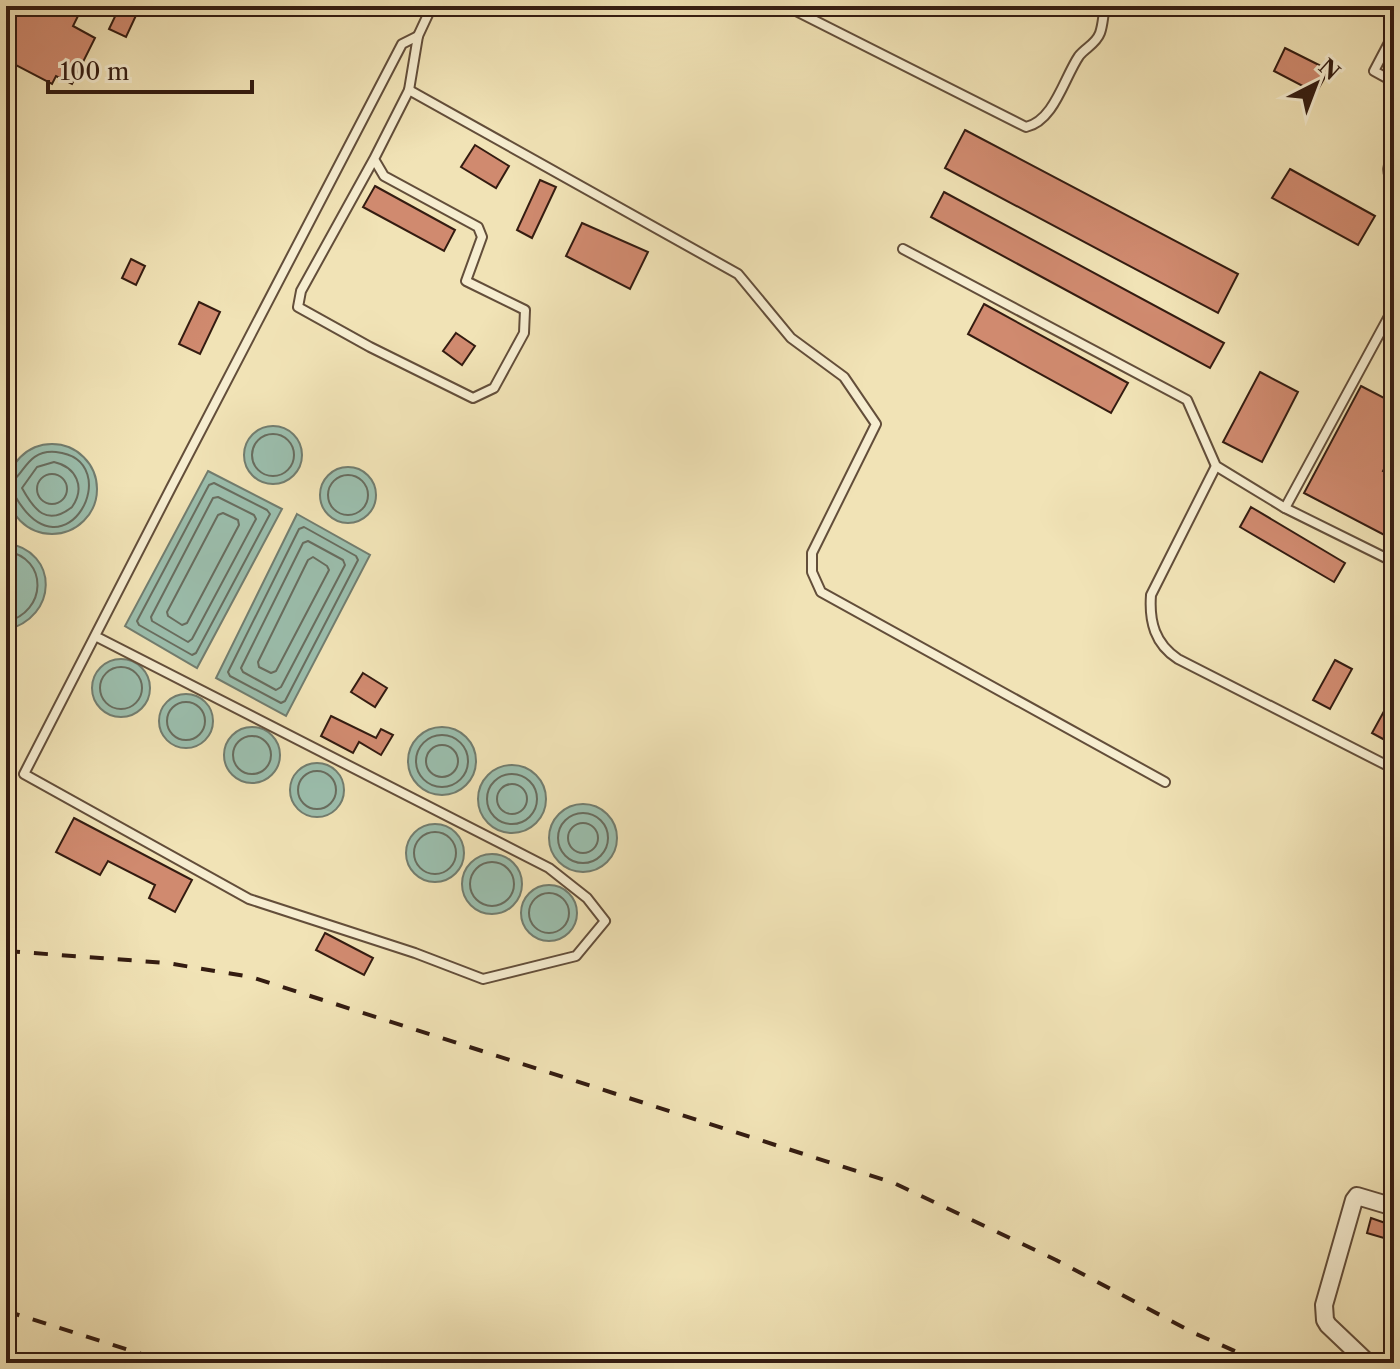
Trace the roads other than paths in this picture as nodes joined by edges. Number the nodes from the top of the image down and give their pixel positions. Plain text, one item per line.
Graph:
1 (432, 6) edge
2 (786, 6) edge
3 (1105, 7) edge
4 (1394, 33) edge
5 (418, 36) junction
6 (1394, 82) edge
7 (409, 90) junction
8 (1394, 152) edge
9 (374, 159) junction
10 (1394, 184) edge
11 (903, 249) dead end
12 (1394, 307) edge
13 (1216, 466) junction
14 (1285, 508) junction
15 (1394, 562) edge
16 (95, 636) junction
17 (1394, 769) edge
18 (1165, 782) dead end
19 (1394, 1207) edge
20 (1368, 1363) edge

1 - 5 lane
2 - 3 lane
4 - 6 lane
5 - 7 lane
5 - 16 lane
7 - 9 lane
7 - 18 lane
8 - 10 lane
9 - 9 lane
11 - 13 lane
12 - 14 lane
13 - 14 lane
13 - 17 lane
14 - 15 lane
16 - 16 lane
19 - 20 street

